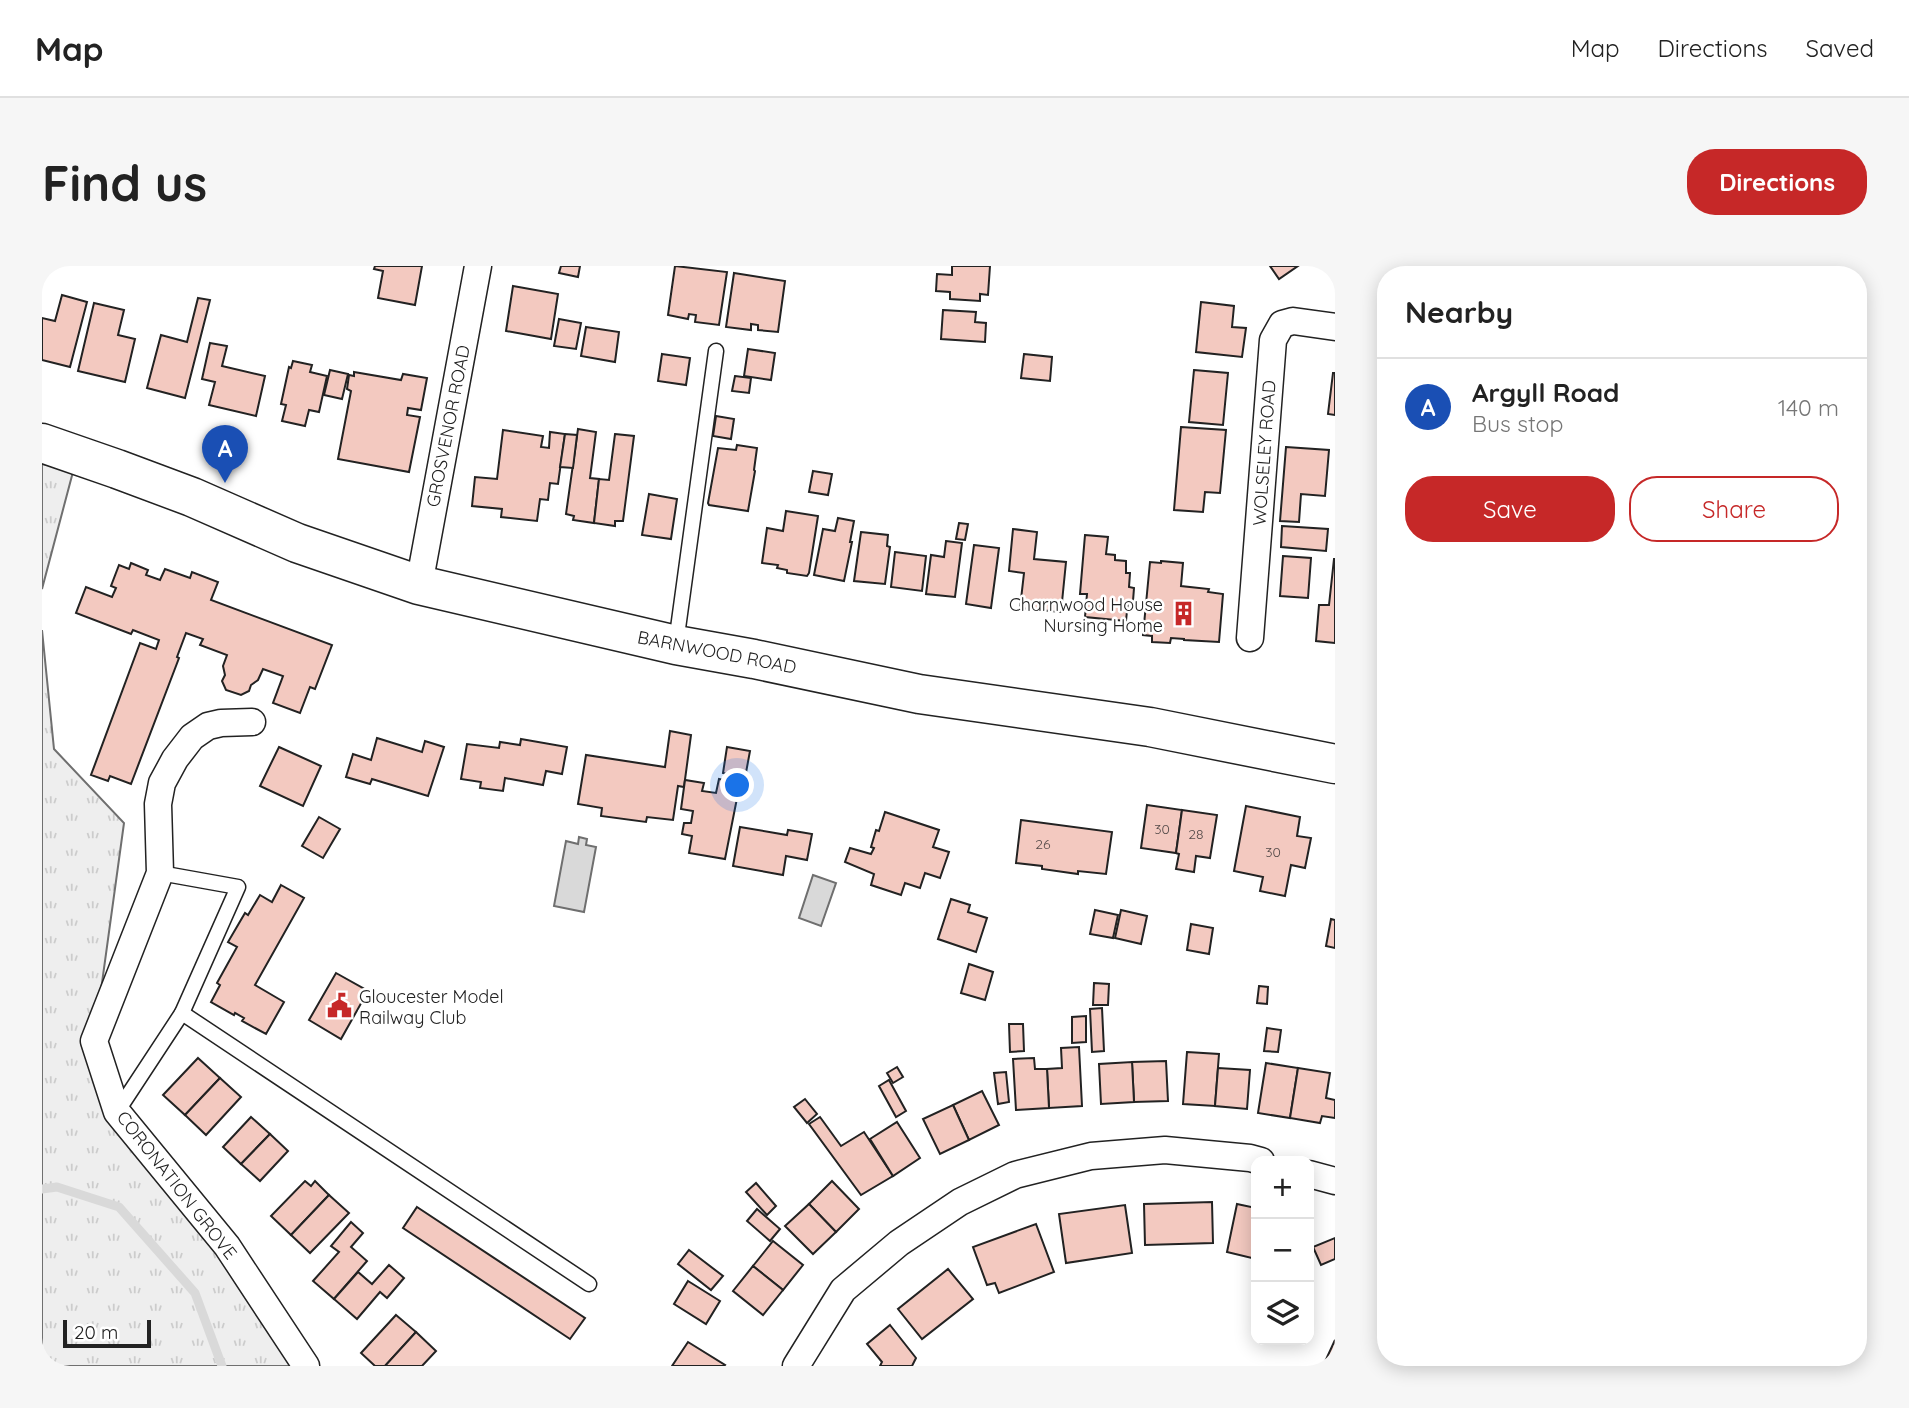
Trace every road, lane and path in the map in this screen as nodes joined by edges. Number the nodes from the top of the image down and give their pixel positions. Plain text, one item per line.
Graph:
1 (478, 266) edge
2 (1335, 327) edge
3 (716, 351) dead end
4 (42, 443) edge
5 (42, 464) edge
6 (117, 469) junction
7 (419, 585) junction
8 (1250, 638) dead end
9 (676, 645) junction
10 (252, 722) dead end
11 (1335, 764) edge
12 (160, 873) junction
13 (182, 1013) junction
14 (117, 1112) junction
15 (1251, 1158) edge
16 (1314, 1175) edge
17 (1335, 1181) edge
18 (589, 1284) dead end
19 (306, 1366) edge
20 (796, 1366) edge

1 - 7 street, GROSVENOR ROAD
2 - 8 street, WOLSELEY ROAD
3 - 9 lane
4 - 6 main road, BARNWOOD ROAD
5 - 6 main road, BARNWOOD ROAD
6 - 7 main road, BARNWOOD ROAD
7 - 9 main road, BARNWOOD ROAD
9 - 11 main road, BARNWOOD ROAD
10 - 12 street, CORONATION GROVE
12 - 13 lane
12 - 14 street, CORONATION GROVE
13 - 14 lane
13 - 18 lane
14 - 19 street, CORONATION GROVE
15 - 20 street
16 - 17 street

